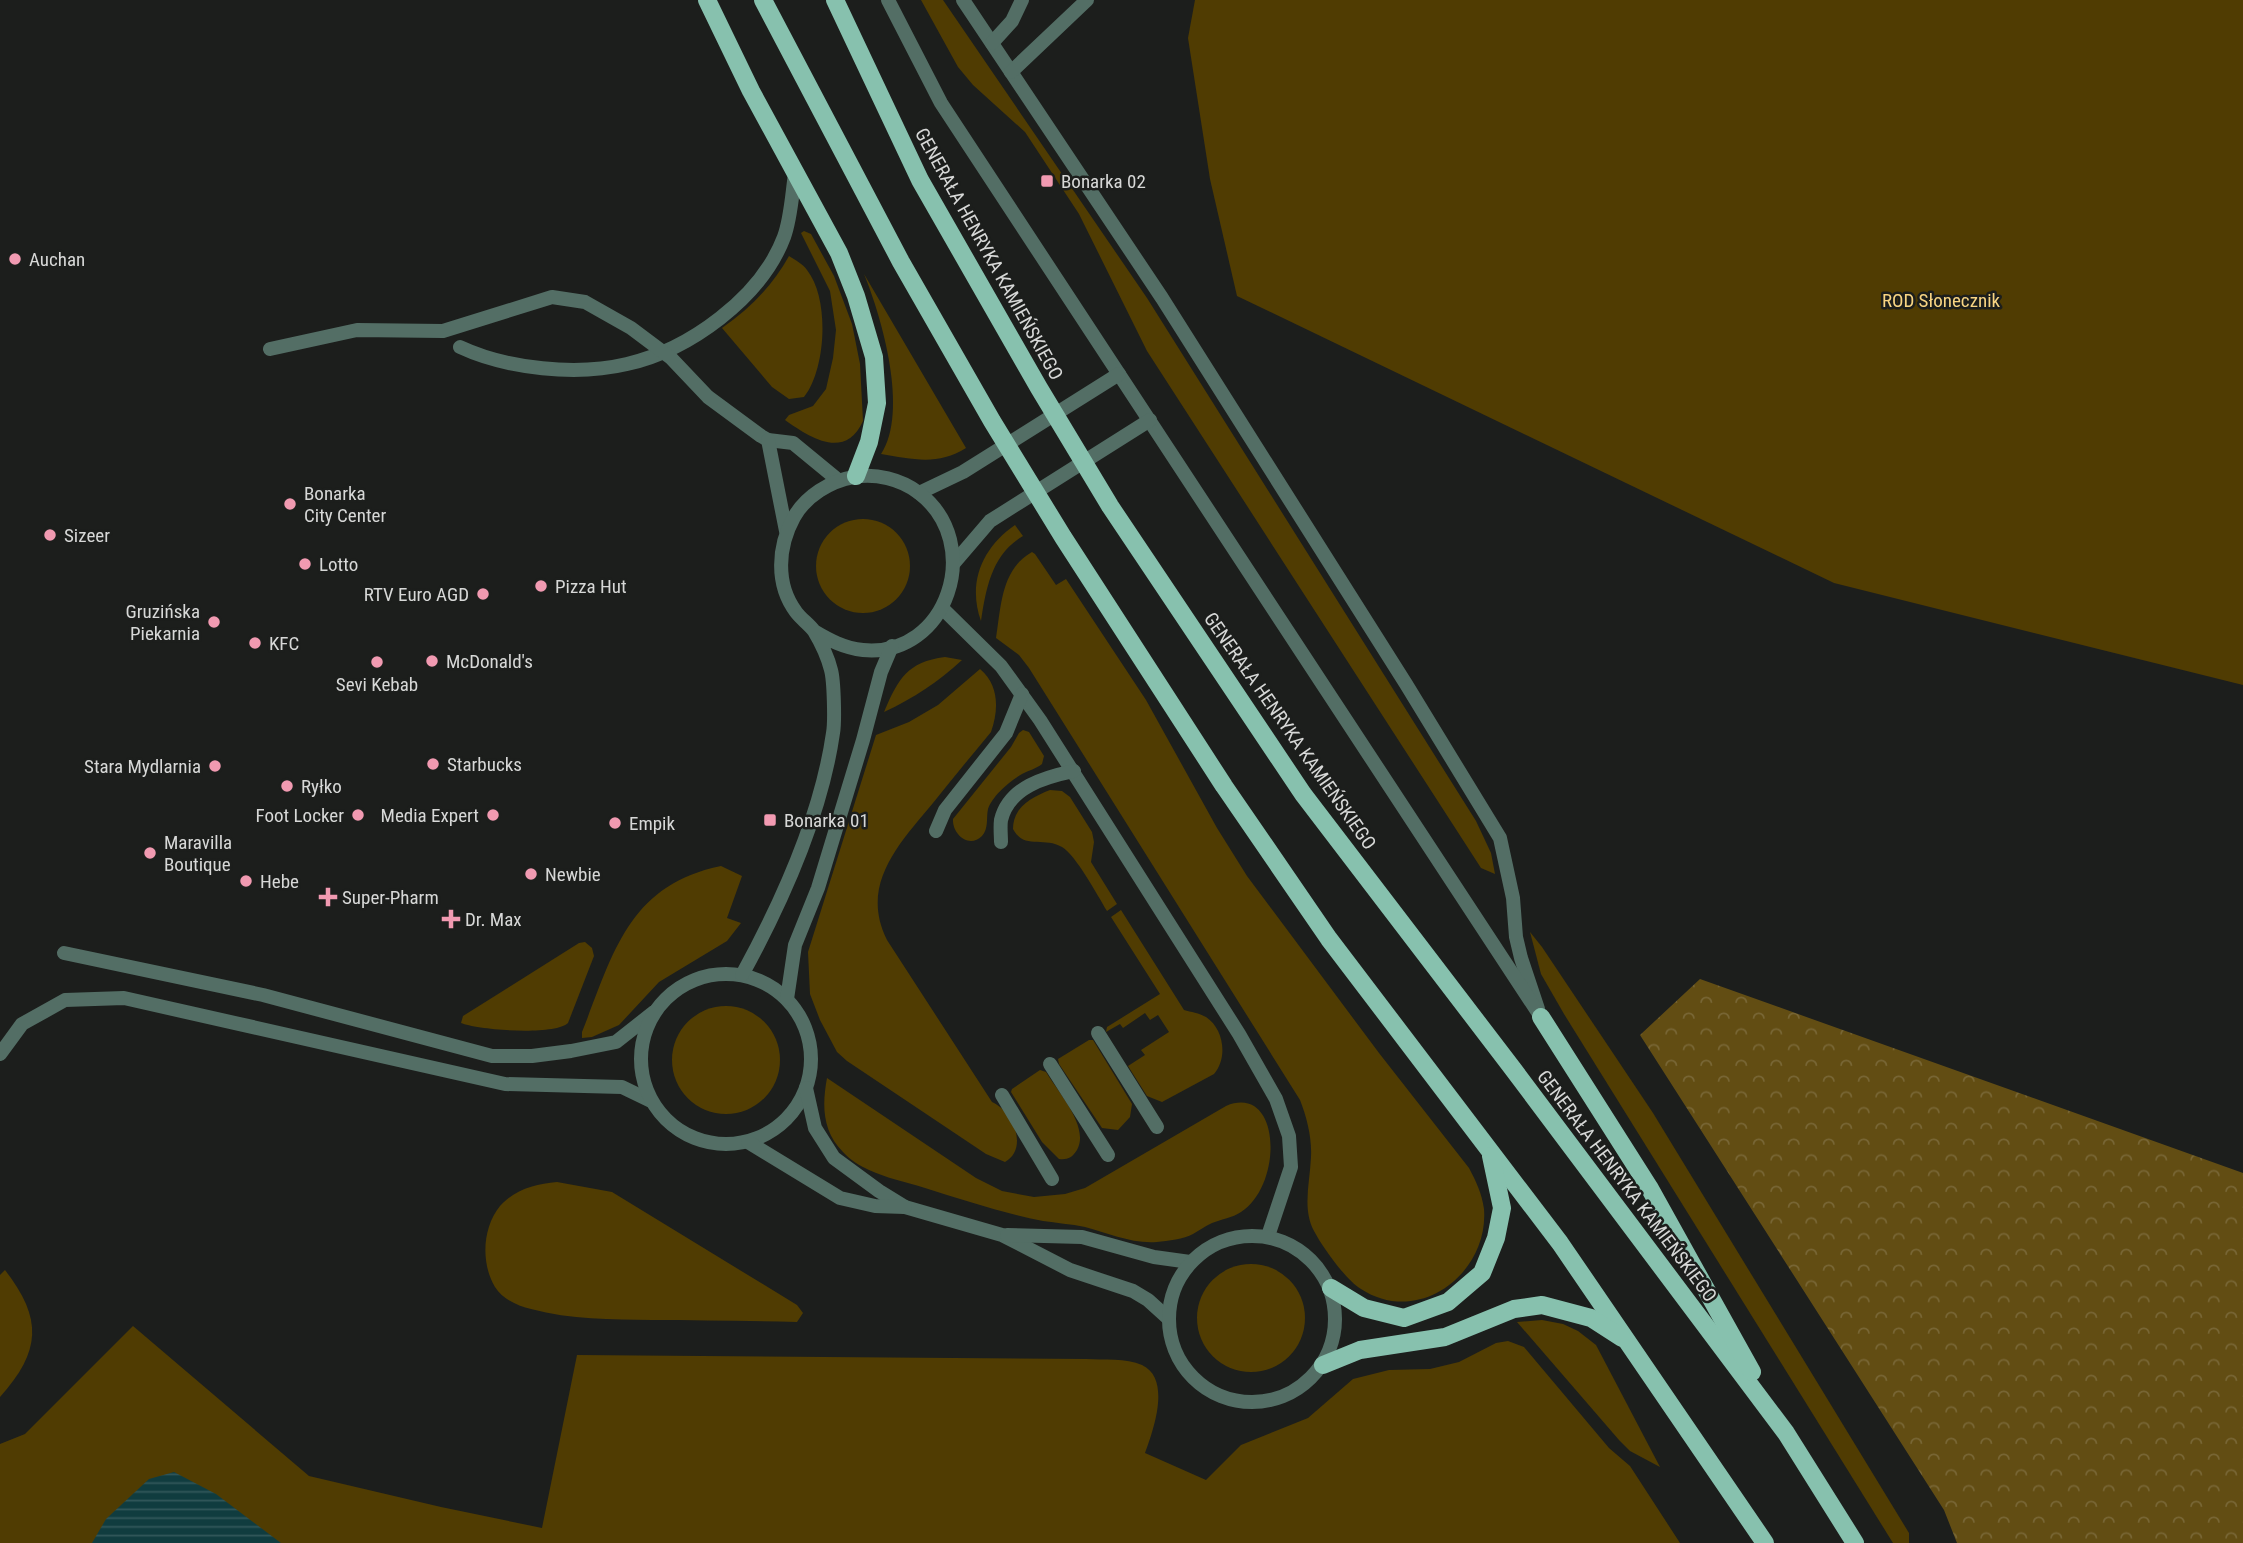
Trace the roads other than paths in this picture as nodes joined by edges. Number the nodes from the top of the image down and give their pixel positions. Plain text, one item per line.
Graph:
1 (707, 0) edge
2 (763, 0) edge
3 (835, 0) edge
4 (888, 0) edge
5 (963, 0) edge
6 (1022, 0) edge
7 (1087, 0) edge
8 (992, 43) junction
9 (1012, 72) junction
10 (795, 174) junction
11 (460, 347) dead end
12 (270, 349) dead end
13 (1119, 374) junction
14 (1150, 420) junction
15 (768, 440) junction
16 (847, 478) junction
17 (919, 493) junction
18 (786, 531) junction
19 (954, 563) junction
20 (942, 608) junction
21 (814, 631) junction
22 (892, 646) junction
23 (1022, 694) junction
24 (1074, 771) junction
25 (936, 831) dead end
26 (1001, 842) dead end
27 (64, 953) dead end
28 (742, 975) junction
29 (787, 999) junction
30 (654, 1012) junction
31 (1541, 1017) junction
32 (1098, 1034) dead end
33 (0, 1054) edge
34 (492, 1056) junction
35 (1050, 1064) dead end
36 (450, 1070) junction
37 (806, 1088) junction
38 (1002, 1095) dead end
39 (651, 1101) junction
40 (1157, 1127) dead end
41 (748, 1142) junction
42 (1490, 1149) junction
43 (1108, 1155) dead end
44 (1052, 1179) dead end
45 (905, 1207) junction
46 (1002, 1235) junction
47 (1268, 1236) junction
48 (1190, 1262) junction
49 (1331, 1288) junction
50 (1169, 1319) junction
51 (1631, 1344) junction
52 (1323, 1365) junction
53 (1786, 1433) junction
54 (1765, 1543) edge
55 (1855, 1543) edge

1 - 10 main road
2 - 42 main road
3 - 53 main road, GENERAŁA HENRYKA KAMIEŃSKIEGO
4 - 13 street
5 - 8 street
6 - 8 street
7 - 9 street
8 - 9 street
9 - 31 street
10 - 11 street
10 - 16 main road
12 - 15 street
13 - 14 street
13 - 17 street
14 - 19 street
14 - 31 street
15 - 16 street
15 - 18 street
16 - 17 street
16 - 18 street
17 - 19 street
18 - 21 street
19 - 20 street
20 - 22 street
20 - 23 street
21 - 22 street
21 - 28 street
22 - 29 street
23 - 24 street
23 - 25 street
24 - 26 street
24 - 47 street
27 - 34 street
28 - 29 street
28 - 30 street
29 - 37 street
30 - 34 street
30 - 39 street
31 - 53 main road
32 - 40 street
33 - 36 street
34 - 36 street
35 - 43 street
36 - 39 street
37 - 41 street
37 - 45 street
38 - 44 street
39 - 41 street
41 - 45 street
42 - 49 main road
42 - 51 main road
45 - 46 street
46 - 48 street
46 - 50 street
47 - 48 street
47 - 49 street
48 - 50 street
49 - 52 street
50 - 52 street
51 - 52 main road
51 - 54 main road
53 - 55 main road, GENERAŁA HENRYKA KAMIEŃSKIEGO

